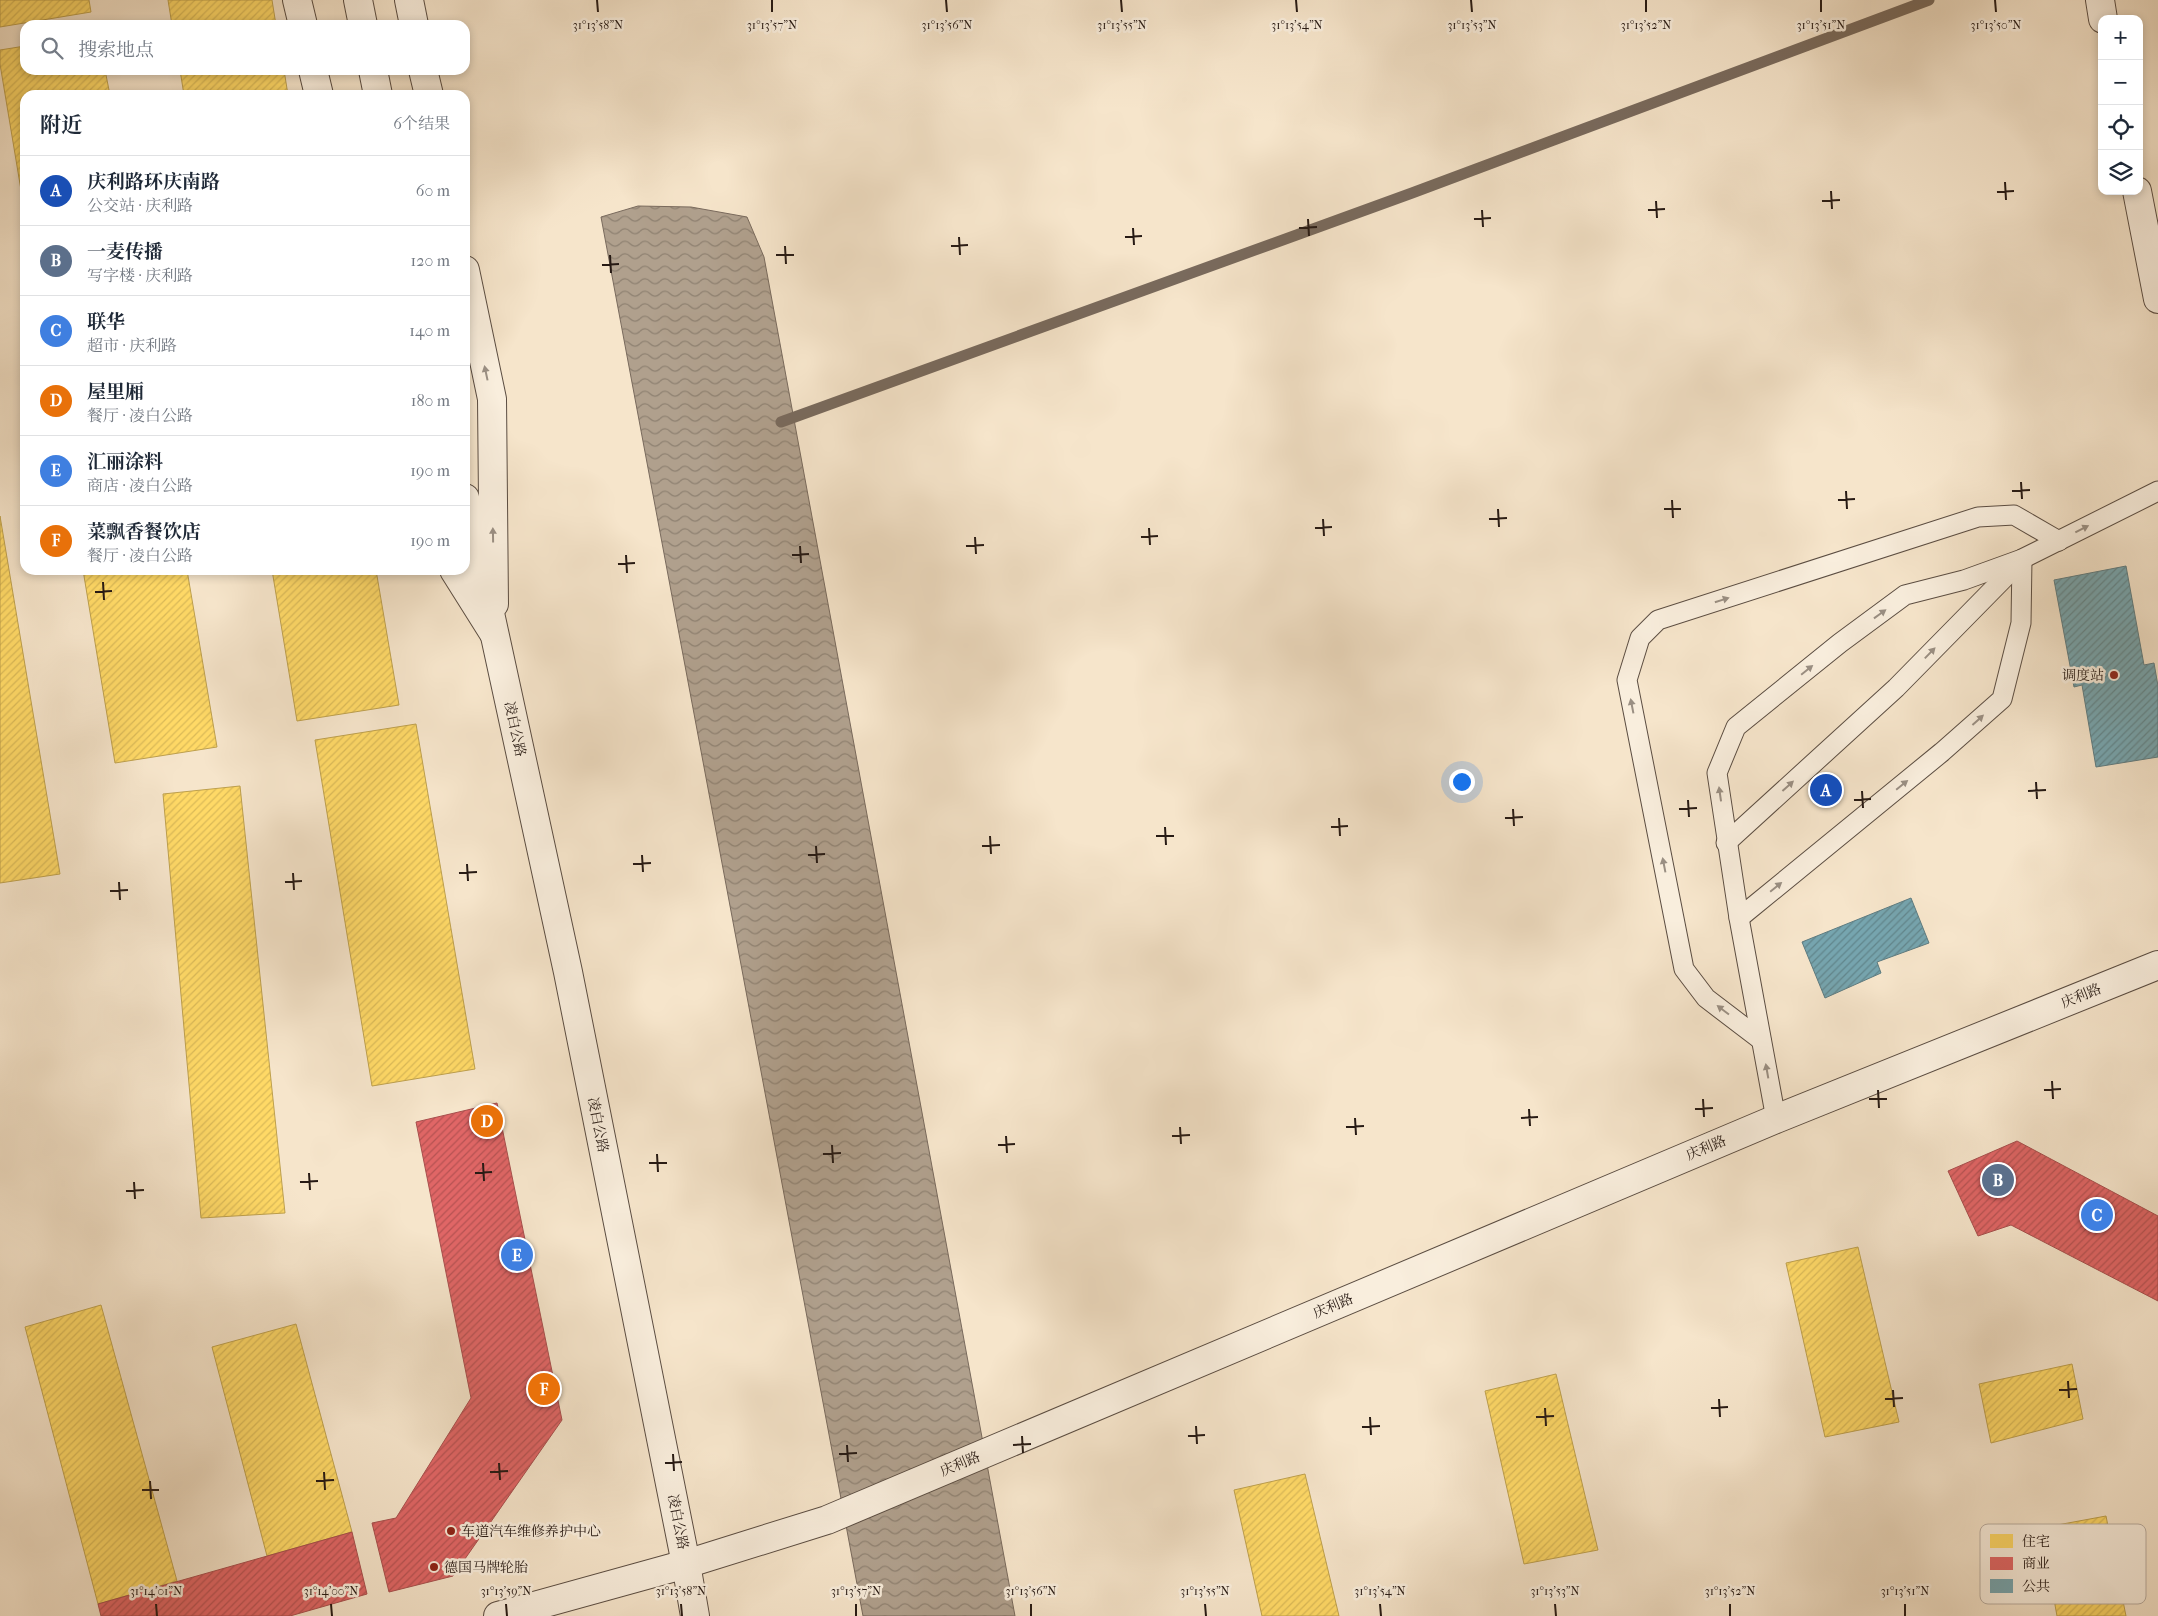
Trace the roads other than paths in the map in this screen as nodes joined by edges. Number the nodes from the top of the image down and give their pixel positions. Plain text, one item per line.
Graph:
1 (297, 0) edge
2 (358, 0) edge
3 (409, 0) edge
4 (2100, 0) edge
5 (2102, 15) edge
6 (302, 20) edge
7 (362, 20) edge
8 (413, 20) edge
9 (314, 75) edge
10 (374, 75) edge
11 (424, 75) edge
12 (318, 90) edge
13 (377, 90) edge
14 (427, 90) edge
15 (2138, 195) edge
16 (470, 294) edge
17 (2158, 299) edge
18 (2158, 491) edge
19 (470, 521) edge
20 (2059, 541) junction
21 (2022, 559) junction
22 (457, 575) edge
23 (495, 636) junction
24 (1726, 843) junction
25 (1739, 918) junction
26 (2158, 965) edge
27 (1761, 1040) junction
28 (1776, 1119) junction
29 (686, 1564) junction
30 (498, 1616) edge
31 (695, 1616) edge

1 - 6 street
2 - 7 street
3 - 8 street
4 - 5 street
9 - 12 street
10 - 13 street
11 - 14 street
15 - 17 street
23 -> 16 street, 凌白公路
20 -> 18 lane
19 - 23 street, 凌白公路
20 - 21 lane
27 -> 20 lane
24 -> 21 lane
24 -> 21 lane
25 -> 21 lane
22 - 23 street, 凌白公路
23 - 29 street, 凌白公路
24 - 25 lane
25 - 27 lane
26 - 28 street, 庆利路
28 -> 27 lane
28 - 29 street, 庆利路
29 - 30 street, 庆利路
29 - 31 street, 凌白公路

